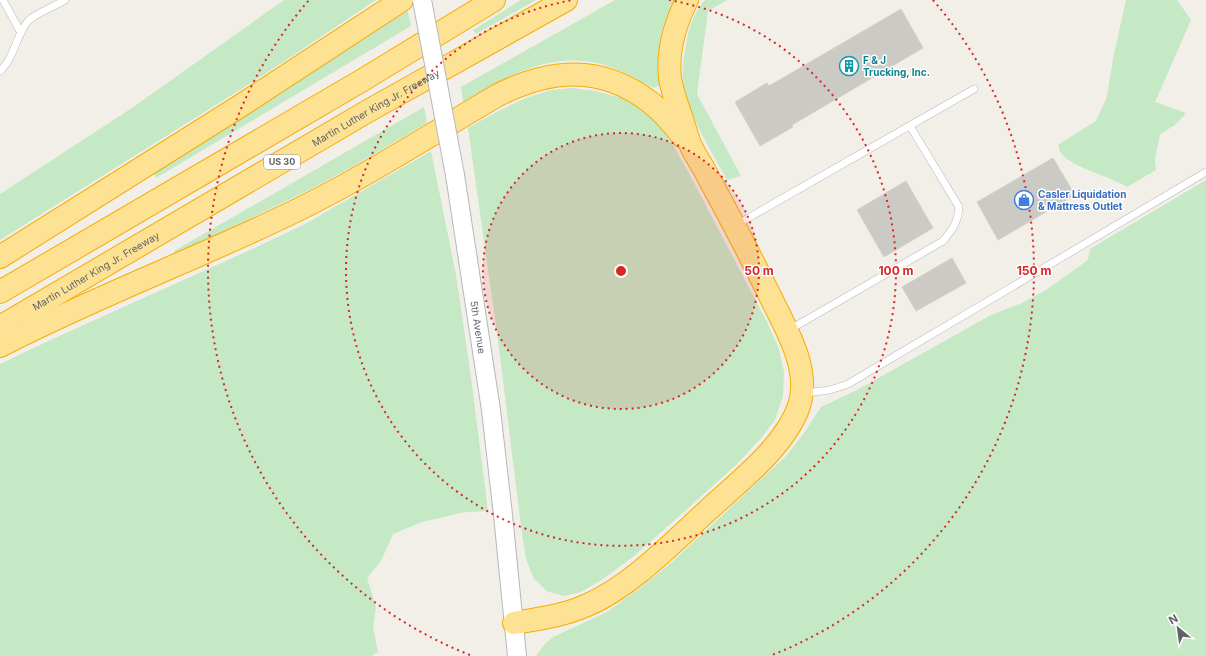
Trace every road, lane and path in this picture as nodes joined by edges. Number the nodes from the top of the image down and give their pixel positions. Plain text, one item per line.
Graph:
1 (3, 0) edge
2 (402, 0) edge
3 (422, 0) edge
4 (494, 0) edge
5 (566, 0) edge
6 (687, 0) edge
7 (62, 1) edge
8 (21, 33) junction
9 (0, 71) edge
10 (974, 89) dead end
11 (910, 126) junction
12 (691, 145) junction
13 (1206, 172) edge
14 (734, 226) junction
15 (0, 257) edge
16 (0, 292) edge
17 (0, 327) edge
18 (788, 331) junction
19 (0, 346) edge
20 (801, 393) junction
21 (514, 623) junction
22 (516, 656) edge

1 - 8 lane
2 - 15 highway
3 - 21 street, 5th Avenue, bridge
4 - 16 highway, US 30
5 - 17 highway, Martin Luther King Jr. Freeway / US 30
6 - 12 highway
7 - 8 lane
8 - 9 lane
10 - 11 lane
11 - 14 lane
11 - 18 lane
12 - 14 highway
12 - 19 highway
13 - 20 lane
14 - 18 highway
18 - 20 highway
20 - 21 highway
21 - 22 street, 5th Avenue

